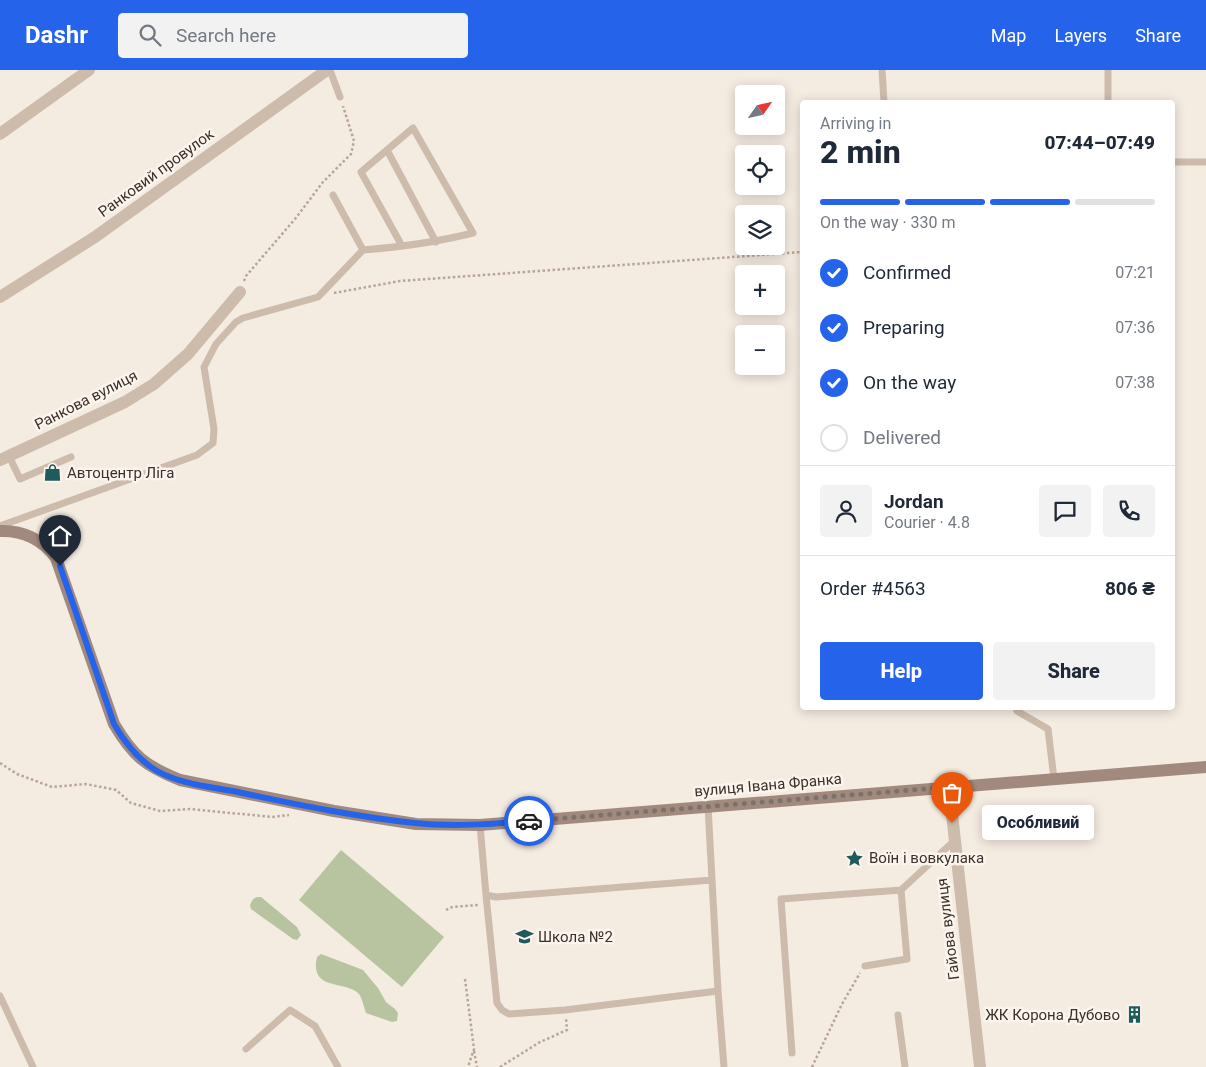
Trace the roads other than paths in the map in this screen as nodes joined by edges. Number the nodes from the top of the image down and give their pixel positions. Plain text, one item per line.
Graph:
1 (89, 70) edge
2 (328, 70) edge
3 (882, 70) edge
4 (1108, 70) edge
5 (340, 97) road end
6 (884, 100) edge
7 (1108, 100) edge
8 (0, 134) edge
9 (387, 150) junction
10 (1175, 162) edge
11 (1206, 162) edge
12 (333, 196) dead end
13 (436, 242) junction
14 (402, 246) junction
15 (364, 250) junction
16 (240, 292) road end
17 (0, 297) edge
18 (71, 457) dead end
19 (5, 458) edge
20 (0, 526) edge
21 (0, 531) edge
22 (1017, 710) edge
23 (1206, 767) edge
24 (1054, 779) junction
25 (949, 787) junction
26 (708, 806) junction
27 (480, 824) junction
28 (954, 841) junction
29 (712, 880) junction
30 (901, 890) junction
31 (486, 895) junction
32 (865, 966) road end
33 (718, 991) junction
34 (0, 996) edge
35 (898, 1015) dead end
36 (246, 1049) dead end
37 (792, 1053) dead end
38 (33, 1067) edge
39 (338, 1067) edge
40 (724, 1067) edge
41 (905, 1067) edge
42 (980, 1067) edge

1 - 8 street
2 - 5 lane
2 - 17 street, Ранковий провулок
3 - 6 lane
4 - 7 lane
9 - 13 lane
9 - 13 lane
9 - 14 lane
10 - 11 lane
12 - 15 lane
13 - 14 lane
14 - 15 lane
15 - 20 lane
16 - 19 street, Ранкова вулиця
18 - 19 lane
21 - 27 main road, вулиця Івана Франка
22 - 24 lane
23 - 24 main road, вулиця Івана Франка
24 - 25 main road, вулиця Івана Франка
25 - 26 main road, вулиця Івана Франка
25 - 28 street, Гайова вулиця
26 - 27 main road, вулиця Івана Франка
26 - 29 lane
27 - 31 lane
28 - 30 lane
28 - 42 street, Гайова вулиця
29 - 31 lane
29 - 33 lane
30 - 32 lane
30 - 37 lane
31 - 33 lane
33 - 40 lane
34 - 38 lane
35 - 41 lane
36 - 39 lane

